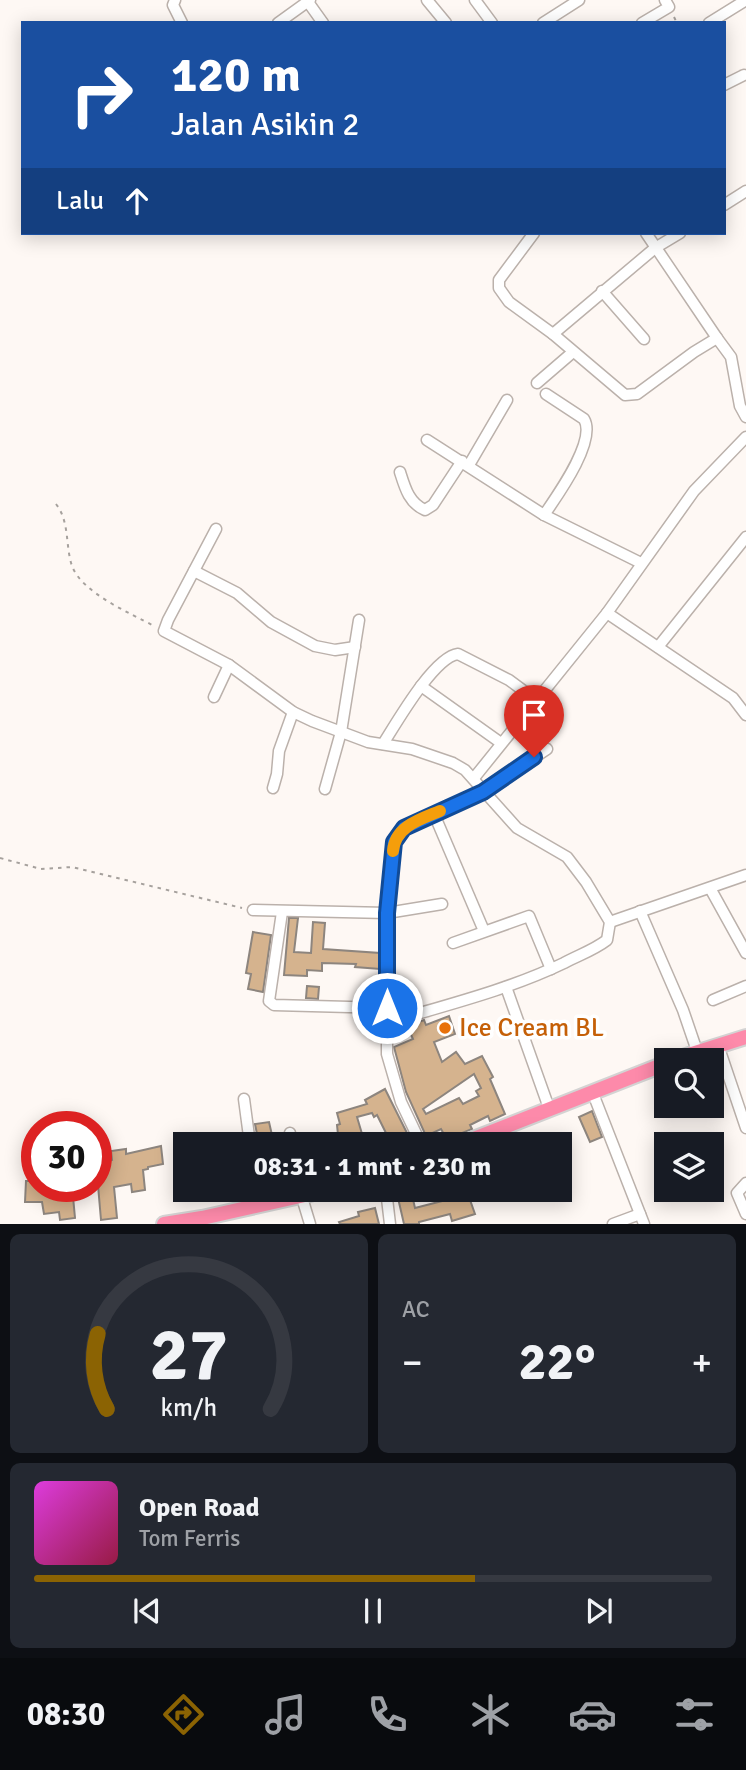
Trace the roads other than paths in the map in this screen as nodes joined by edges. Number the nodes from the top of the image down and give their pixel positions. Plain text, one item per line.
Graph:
1 (427, 0) edge
2 (475, 0) edge
3 (579, 0) edge
4 (665, 0) edge
5 (309, 1) edge
6 (171, 2) edge
7 (744, 2) edge
8 (181, 21) edge
9 (281, 21) edge
10 (322, 21) edge
11 (444, 21) edge
12 (491, 21) edge
13 (546, 21) edge
14 (645, 21) edge
15 (712, 21) edge
16 (744, 75) dead end
17 (726, 84) edge
18 (746, 191) edge
19 (726, 204) edge
20 (533, 235) edge
21 (647, 235) edge
22 (677, 235) edge
23 (655, 248) junction
24 (602, 291) junction
25 (553, 334) junction
26 (718, 338) junction
27 (644, 339) dead end
28 (573, 352) junction
29 (537, 383) dead end
30 (546, 394) dead end
31 (507, 400) dead end
32 (743, 404) edge
33 (746, 417) edge
34 (746, 437) edge
35 (427, 440) dead end
36 (465, 463) junction
37 (400, 472) dead end
38 (544, 515) junction
39 (216, 529) dead end
40 (746, 537) edge
41 (641, 563) junction
42 (194, 571) junction
43 (607, 612) junction
44 (359, 620) dead end
45 (355, 647) junction
46 (658, 647) junction
47 (229, 665) junction
48 (421, 686) junction
49 (214, 697) dead end
50 (536, 700) junction
51 (293, 712) junction
52 (746, 715) edge
53 (341, 732) junction
54 (501, 743) junction
55 (383, 744) junction
56 (547, 748) dead end
57 (474, 778) junction
58 (273, 788) dead end
59 (325, 789) dead end
60 (483, 792) junction
61 (434, 814) junction
62 (746, 876) edge
63 (710, 888) junction
64 (442, 904) dead end
65 (253, 911) road end
66 (640, 911) junction
67 (282, 912) junction
68 (387, 913) junction
69 (610, 922) junction
70 (484, 931) junction
71 (453, 943) dead end
72 (746, 953) edge
73 (551, 969) junction
74 (746, 986) edge
75 (506, 988) junction
76 (713, 1000) dead end
77 (387, 1008) junction
78 (386, 1023) junction
79 (746, 1037) edge
80 (718, 1045) junction
81 (696, 1048) edge
82 (708, 1048) edge
83 (654, 1068) edge
84 (593, 1091) junction
85 (244, 1099) dead end
86 (549, 1108) junction
87 (746, 1128) edge
88 (248, 1132) edge
89 (415, 1132) edge
90 (490, 1132) edge
91 (746, 1183) edge
92 (247, 1202) edge
93 (303, 1202) edge
94 (387, 1202) edge
95 (746, 1214) edge
96 (642, 1219) edge
97 (201, 1221) edge
98 (164, 1224) edge
99 (310, 1224) edge
100 (390, 1224) edge
101 (613, 1224) edge

1 - 11 street
2 - 12 street
3 - 13 street
4 - 14 street
5 - 9 street
5 - 10 street
6 - 8 street
7 - 15 street
16 - 17 street
18 - 19 street
20 - 25 street
21 - 23 street
22 - 23 street
23 - 24 street
23 - 26 street
24 - 25 street
24 - 27 street
25 - 28 street
26 - 28 street
26 - 32 street
28 - 29 street
30 - 38 street
31 - 36 street
32 - 33 street
34 - 41 street
35 - 36 street
36 - 37 street
36 - 38 street
38 - 41 street
39 - 42 street
40 - 46 street
41 - 43 street
42 - 45 street
42 - 47 street
43 - 46 street
43 - 50 street
44 - 45 street
45 - 53 street
46 - 52 street
47 - 49 street
47 - 51 street
48 - 50 street
48 - 54 street
48 - 55 street
50 - 54 street
51 - 53 street
51 - 58 street
53 - 55 street
53 - 59 street
54 - 57 street
55 - 57 street
56 - 60 street
57 - 60 street
60 - 61 street
60 - 69 street
61 - 68 street
61 - 70 street
62 - 63 street
63 - 66 street
63 - 72 street
64 - 68 street
65 - 67 street
66 - 69 street
66 - 81 street
67 - 68 street
67 - 77 street
68 - 77 street
69 - 73 street
70 - 71 street
70 - 73 street
73 - 75 street
74 - 76 street
75 - 78 street
75 - 86 street
77 - 78 street
78 - 89 street
79 - 80 highway
80 - 82 highway
80 - 87 street
83 - 84 highway
84 - 86 highway
84 - 96 street
85 - 88 street
86 - 90 highway
91 - 95 street
92 - 97 highway
93 - 99 street
94 - 100 street
96 - 101 street
97 - 98 highway

